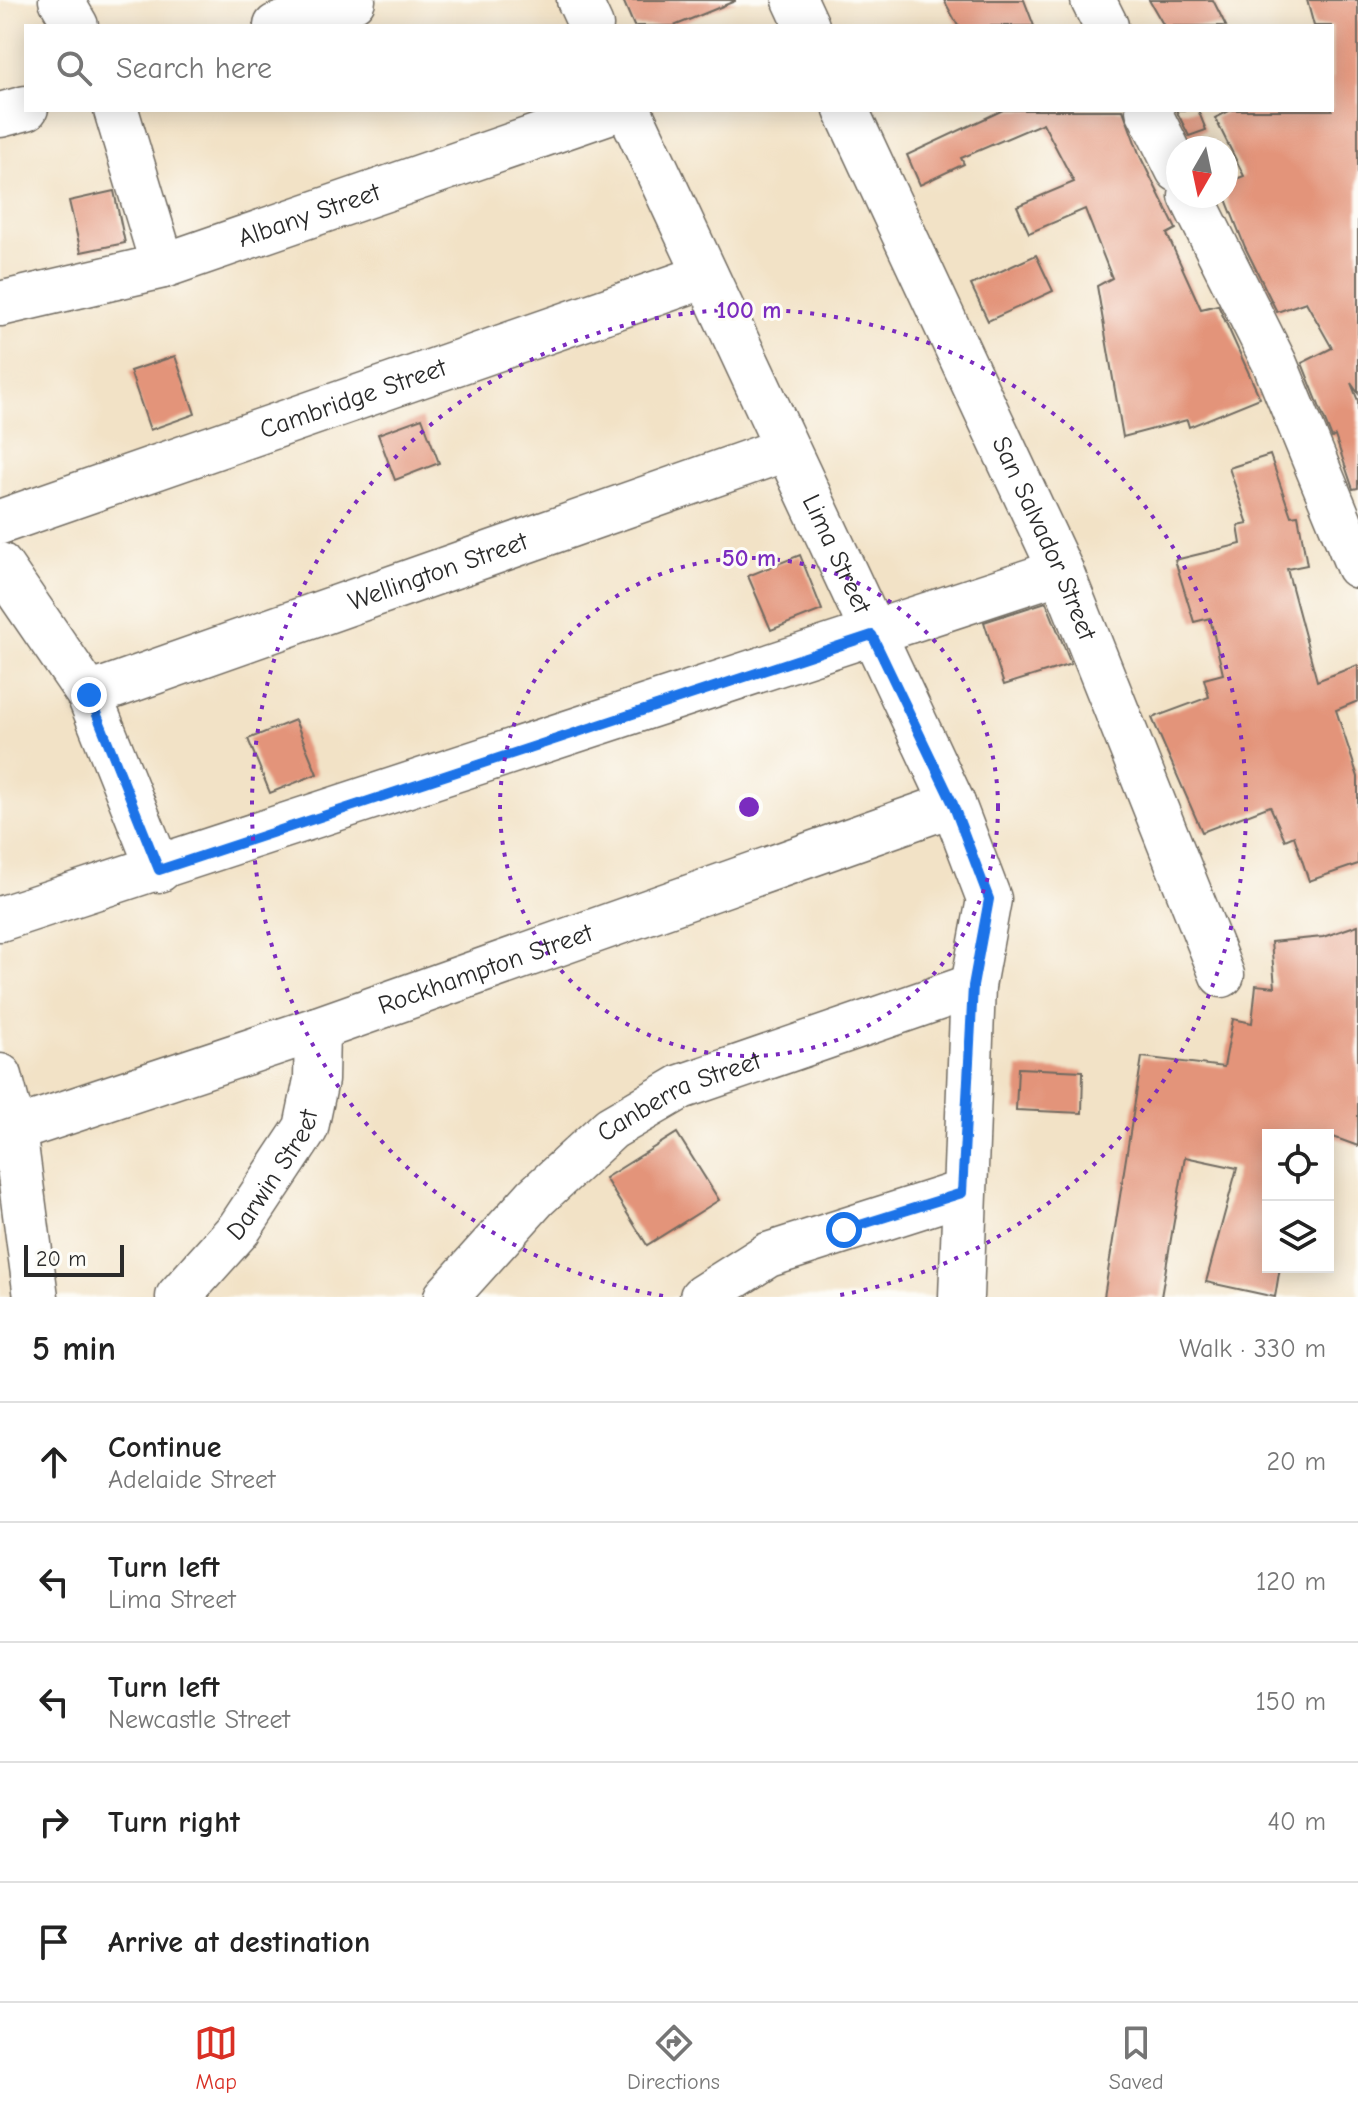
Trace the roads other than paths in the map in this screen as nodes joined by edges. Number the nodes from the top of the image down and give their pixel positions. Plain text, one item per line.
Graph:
1 (61, 0) edge
2 (353, 0) edge
3 (579, 0) edge
4 (795, 0) edge
5 (1093, 0) edge
6 (75, 24) edge
7 (282, 24) edge
8 (590, 24) edge
9 (806, 24) edge
10 (1105, 24) edge
11 (24, 109) edge
12 (117, 112) edge
13 (608, 112) edge
14 (630, 112) edge
15 (847, 112) edge
16 (1149, 112) edge
17 (0, 115) edge
18 (1166, 146) edge
19 (1197, 208) edge
20 (163, 266) junction
21 (706, 276) junction
22 (0, 304) edge
23 (786, 449) junction
24 (0, 522) edge
25 (0, 565) edge
26 (1358, 566) edge
27 (1061, 571) junction
28 (872, 635) junction
29 (89, 695) junction
30 (953, 804) junction
31 (159, 870) junction
32 (0, 919) edge
33 (1222, 975) dead end
34 (973, 986) junction
35 (317, 1029) junction
36 (0, 1076) edge
37 (14, 1130) junction
38 (962, 1193) junction
39 (36, 1297) edge
40 (178, 1297) edge
41 (446, 1297) edge
42 (702, 1297) edge
43 (961, 1297) edge

1 - 6 street
2 - 7 street
3 - 8 street
4 - 9 street
5 - 10 street
11 - 17 street
12 - 20 street
13 - 20 street, Albany Street
14 - 21 street, Lima Street
15 - 27 street, San Salvador Street
16 - 18 street
19 - 26 street
20 - 22 street, Albany Street
21 - 23 street, Lima Street
21 - 24 street, Cambridge Street
23 - 28 street, Lima Street
23 - 29 street, Wellington Street
25 - 29 street
27 - 28 street
27 - 33 street, San Salvador Street
28 - 30 street, Lima Street
28 - 31 street
29 - 31 street
30 - 34 street, Lima Street
30 - 35 street, Rockhampton Street
31 - 32 street
34 - 38 street, Lima Street
34 - 41 street, Canberra Street
35 - 37 street, Rockhampton Street
35 - 40 street, Darwin Street
36 - 37 street
37 - 39 street
38 - 42 street
38 - 43 street, Lima Street

